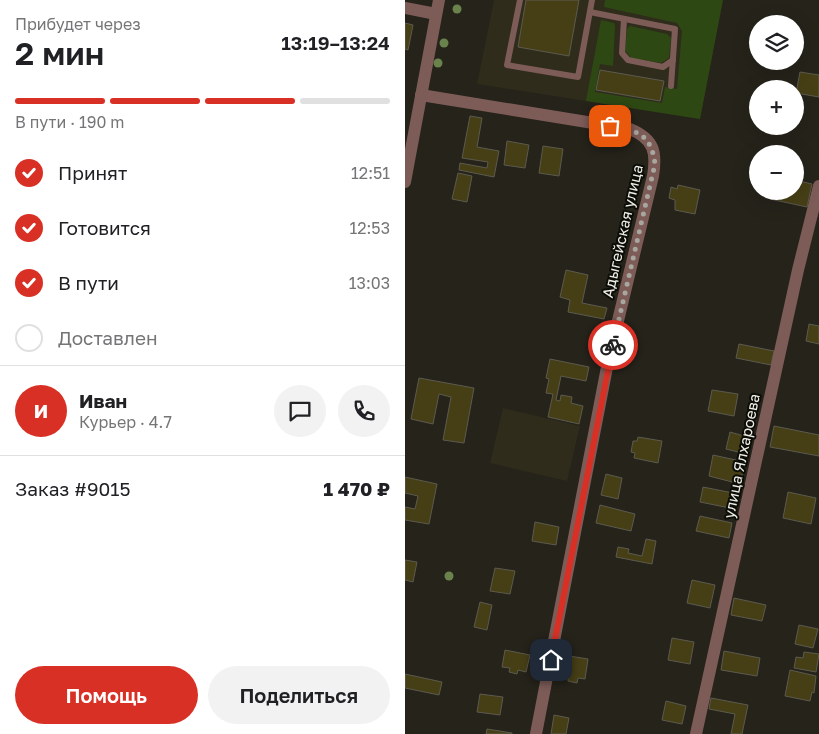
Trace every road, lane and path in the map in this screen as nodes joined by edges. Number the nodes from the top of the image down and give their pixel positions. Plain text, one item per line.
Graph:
1 (439, 0) edge
2 (520, 0) edge
3 (592, 0) edge
4 (405, 8) edge
5 (590, 12) junction
6 (436, 14) junction
7 (623, 19) junction
8 (673, 60) junction
9 (671, 86) dead end
10 (421, 95) junction
11 (405, 182) edge
12 (819, 186) edge
13 (536, 734) edge
14 (697, 734) edge

1 - 6 street
2 - 5 lane
3 - 5 lane
4 - 6 street
5 - 7 lane
6 - 10 street
7 - 8 lane
7 - 8 lane
8 - 9 lane
10 - 11 street
10 - 13 street, Адыгейская улица
12 - 14 street, улица Ялхароева

